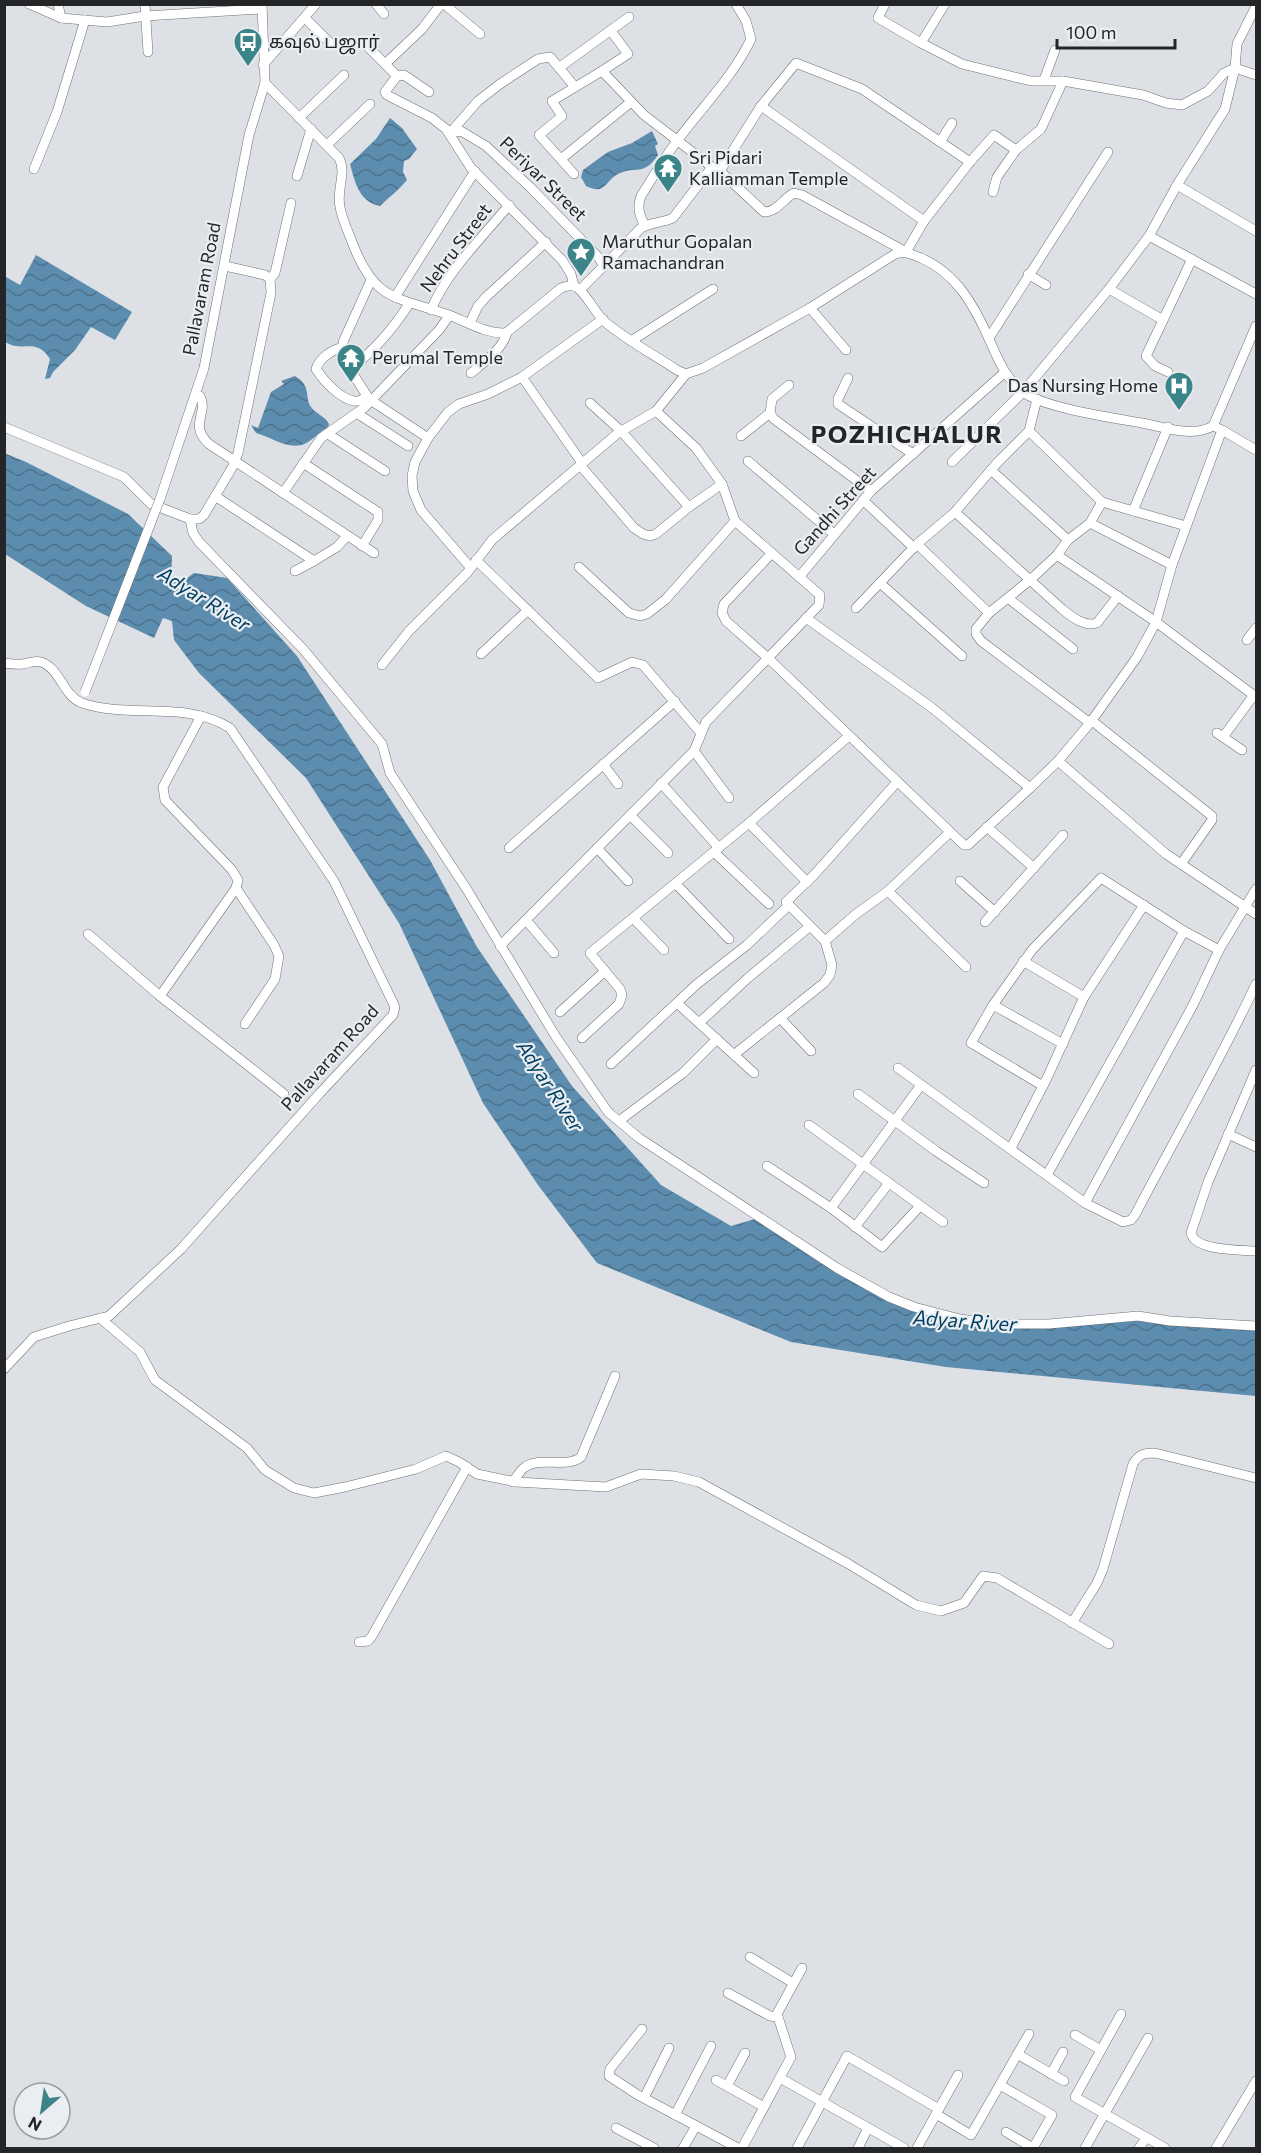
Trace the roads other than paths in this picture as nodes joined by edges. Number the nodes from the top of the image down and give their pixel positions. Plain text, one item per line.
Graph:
1 (29, 4) edge
2 (58, 4) edge
3 (145, 4) edge
4 (316, 4) edge
5 (376, 4) edge
6 (442, 4) edge
7 (736, 4) edge
8 (885, 4) edge
9 (945, 4) edge
10 (262, 7) edge
11 (1253, 7) edge
12 (384, 14) dead end
13 (145, 16) junction
14 (629, 17) dead end
15 (61, 18) junction
16 (305, 18) junction
17 (85, 20) junction
18 (611, 31) junction
19 (480, 34) dead end
20 (921, 43) junction
21 (332, 45) dead end
22 (366, 45) dead end
23 (1055, 50) dead end
24 (148, 52) dead end
25 (385, 64) junction
26 (263, 65) junction
27 (560, 67) junction
28 (1235, 68) junction
29 (602, 71) junction
30 (344, 75) dead end
31 (1257, 75) edge
32 (397, 76) junction
33 (1044, 80) junction
34 (1063, 81) junction
35 (265, 83) junction
36 (575, 87) junction
37 (429, 92) dead end
38 (631, 102) junction
39 (370, 104) dead end
40 (761, 106) junction
41 (299, 118) junction
42 (952, 123) dead end
43 (311, 129) junction
44 (450, 133) junction
45 (677, 141) junction
46 (940, 142) junction
47 (327, 145) junction
48 (1016, 150) junction
49 (1108, 152) dead end
50 (561, 159) junction
51 (970, 162) junction
52 (34, 169) dead end
53 (716, 169) junction
54 (475, 171) junction
55 (574, 174) dead end
56 (297, 176) dead end
57 (1177, 185) junction
58 (993, 192) dead end
59 (291, 203) dead end
60 (509, 205) junction
61 (924, 221) junction
62 (645, 226) junction
63 (1257, 231) edge
64 (1149, 236) junction
65 (546, 242) junction
66 (906, 252) junction
67 (1192, 259) junction
68 (225, 266) junction
69 (604, 266) junction
70 (1028, 274) junction
71 (270, 279) junction
72 (370, 280) junction
73 (1046, 285) dead end
74 (577, 288) junction
75 (713, 289) dead end
76 (1109, 289) junction
77 (1257, 294) edge
78 (395, 297) junction
79 (409, 304) junction
80 (810, 308) junction
81 (431, 310) junction
82 (449, 316) junction
83 (603, 319) junction
84 (1163, 320) junction
85 (470, 323) junction
86 (1257, 326) edge
87 (507, 332) junction
88 (989, 338) junction
89 (631, 340) junction
90 (342, 348) junction
91 (846, 350) dead end
92 (350, 369) junction
93 (1168, 372) dead end
94 (471, 373) dead end
95 (1004, 373) junction
96 (686, 374) junction
97 (522, 377) junction
98 (848, 378) dead end
99 (789, 385) dead end
100 (1023, 392) junction
101 (196, 394) junction
102 (369, 398) junction
103 (1037, 399) junction
104 (590, 402) dead end
105 (656, 411) junction
106 (770, 413) junction
107 (358, 414) junction
108 (4, 427) edge
109 (1168, 427) junction
110 (1217, 428) junction
111 (1029, 430) junction
112 (621, 431) junction
113 (327, 434) junction
114 (741, 436) dead end
115 (428, 438) junction
116 (408, 446) dead end
117 (1257, 450) edge
118 (913, 454) junction
119 (748, 461) dead end
120 (235, 462) junction
121 (952, 462) dead end
122 (303, 463) junction
123 (581, 464) junction
124 (991, 470) junction
125 (385, 471) dead end
126 (722, 484) junction
127 (871, 491) junction
128 (283, 493) junction
129 (215, 496) junction
130 (863, 500) junction
131 (1102, 502) junction
132 (689, 507) junction
133 (1133, 511) junction
134 (955, 512) junction
135 (190, 519) junction
136 (735, 521) junction
137 (1090, 523) junction
138 (1186, 526) junction
139 (834, 534) junction
140 (347, 536) junction
141 (1068, 540) junction
142 (362, 546) junction
143 (916, 546) junction
144 (374, 553) dead end
145 (772, 553) junction
146 (1057, 555) junction
147 (314, 561) junction
148 (473, 564) junction
149 (1172, 565) junction
150 (579, 567) dead end
151 (295, 571) dead end
152 (800, 576) junction
153 (1030, 580) junction
154 (880, 583) junction
155 (1118, 596) junction
156 (1008, 598) junction
157 (856, 608) dead end
158 (528, 610) junction
159 (989, 613) junction
160 (806, 618) junction
161 (1156, 622) junction
162 (1257, 628) edge
163 (1247, 640) dead end
164 (1073, 649) dead end
165 (480, 654) dead end
166 (962, 656) dead end
167 (768, 658) junction
168 (4, 663) edge
169 (382, 665) dead end
170 (1255, 696) edge
171 (675, 701) junction
172 (81, 702) junction
173 (201, 716) junction
174 (1090, 721) junction
175 (700, 732) junction
176 (849, 736) junction
177 (1242, 750) dead end
178 (694, 751) junction
179 (1058, 761) junction
180 (603, 764) junction
181 (897, 782) junction
182 (661, 783) junction
183 (618, 784) dead end
184 (1030, 788) junction
185 (729, 798) dead end
186 (630, 815) junction
187 (749, 823) junction
188 (987, 827) junction
189 (950, 833) junction
190 (1063, 835) dead end
191 (508, 848) dead end
192 (597, 848) junction
193 (716, 850) junction
194 (668, 853) dead end
195 (1180, 864) junction
196 (1034, 868) junction
197 (628, 881) dead end
198 (960, 881) dead end
199 (807, 882) junction
200 (676, 884) junction
201 (236, 888) junction
202 (1257, 889) edge
203 (888, 891) junction
204 (769, 904) dead end
205 (789, 905) junction
206 (1144, 905) junction
207 (1245, 907) junction
208 (995, 912) junction
209 (1257, 914) edge
210 (634, 919) junction
211 (526, 920) junction
212 (986, 922) dead end
213 (809, 927) junction
214 (1184, 931) junction
215 (88, 934) dead end
216 (729, 939) dead end
217 (825, 941) junction
218 (500, 946) junction
219 (664, 950) dead end
220 (1219, 950) junction
221 (554, 953) dead end
222 (1023, 961) junction
223 (966, 967) dead end
224 (605, 971) junction
225 (1257, 984) edge
226 (160, 996) junction
227 (1084, 997) junction
228 (676, 1003) junction
229 (993, 1005) junction
230 (560, 1012) dead end
231 (780, 1018) junction
232 (699, 1023) junction
233 (245, 1024) dead end
234 (582, 1038) dead end
235 (717, 1039) junction
236 (1063, 1044) junction
237 (811, 1051) dead end
238 (735, 1054) junction
239 (611, 1064) dead end
240 (898, 1068) dead end
241 (1257, 1070) edge
242 (754, 1073) dead end
243 (921, 1085) junction
244 (1043, 1086) junction
245 (284, 1094) dead end
246 (858, 1094) dead end
247 (619, 1121) junction
248 (894, 1121) junction
249 (809, 1125) dead end
250 (1228, 1134) junction
251 (1257, 1147) edge
252 (1011, 1148) junction
253 (864, 1164) junction
254 (767, 1166) dead end
255 (1047, 1175) junction
256 (889, 1183) junction
257 (984, 1183) dead end
258 (1086, 1203) junction
259 (921, 1206) junction
260 (831, 1208) junction
261 (943, 1222) dead end
262 (855, 1227) junction
263 (1257, 1251) edge
264 (100, 1318) junction
265 (1257, 1326) edge
266 (4, 1369) edge
267 (615, 1376) dead end
268 (466, 1467) junction
269 (1257, 1478) edge
270 (513, 1482) junction
271 (1072, 1623) junction
272 (359, 1642) dead end
273 (1109, 1644) dead end
274 (750, 1957) dead end
275 (802, 1968) dead end
276 (794, 1983) junction
277 (728, 1993) dead end
278 (1121, 2014) dead end
279 (777, 2017) junction
280 (642, 2029) dead end
281 (1029, 2034) dead end
282 (1075, 2035) dead end
283 (1148, 2038) dead end
284 (711, 2046) dead end
285 (669, 2048) dead end
286 (1101, 2050) junction
287 (1063, 2052) dead end
288 (745, 2053) dead end
289 (1017, 2054) junction
290 (1051, 2074) junction
291 (958, 2075) dead end
292 (780, 2078) junction
293 (716, 2080) dead end
294 (1064, 2081) dead end
295 (1257, 2081) edge
296 (1000, 2085) junction
297 (727, 2086) junction
298 (644, 2098) junction
299 (822, 2102) junction
300 (765, 2107) junction
301 (937, 2111) junction
302 (1105, 2114) junction
303 (675, 2115) junction
304 (696, 2126) junction
305 (616, 2128) dead end
306 (868, 2128) junction
307 (1006, 2133) dead end
308 (1146, 2138) junction
309 (654, 2148) edge
310 (684, 2148) edge
311 (740, 2148) edge
312 (797, 2148) edge
313 (858, 2148) edge
314 (904, 2148) edge
315 (917, 2148) edge
316 (1033, 2148) edge
317 (1085, 2148) edge
318 (1139, 2148) edge
319 (1164, 2148) edge
320 (1216, 2148) edge

1 - 15 street
2 - 15 street
3 - 13 street
4 - 16 street
5 - 12 street
6 - 19 street
6 - 25 street
7 - 45 street
8 - 20 street
9 - 20 street
10 - 13 street
10 - 26 street
11 - 28 street
13 - 17 street
13 - 24 street
14 - 18 street
15 - 17 street
16 - 21 street
16 - 26 street
17 - 52 street
18 - 27 street
18 - 29 street
20 - 33 street
22 - 25 street
23 - 33 street
25 - 32 street
26 - 35 street
27 - 36 street
27 - 44 street
28 - 31 street
28 - 34 street
28 - 57 street
29 - 36 street
29 - 38 street
30 - 41 street
32 - 37 street
32 - 44 street
33 - 34 street
34 - 48 street
35 - 41 street
35 - 68 street, Pallavaram Road
36 - 50 street
38 - 45 street
38 - 50 street
39 - 47 street
40 - 46 street
40 - 53 street
40 - 61 street
41 - 43 street
42 - 46 street
43 - 47 street
43 - 56 street
44 - 54 street
44 - 69 street, Periyar Street
45 - 53 street
45 - 62 street
46 - 51 street
47 - 72 street
48 - 51 street
48 - 58 street
49 - 70 street
50 - 55 street
51 - 61 street
53 - 62 street
53 - 66 street
54 - 60 street
54 - 78 street
57 - 63 street
57 - 64 street
59 - 71 street
60 - 65 street
60 - 81 street, Nehru Street
61 - 66 street
62 - 69 street
64 - 67 street
64 - 76 street
65 - 74 street
65 - 85 street
66 - 80 street
66 - 88 street
67 - 77 street
67 - 84 street
68 - 71 street
68 - 101 street, Pallavaram Road
69 - 74 street
70 - 73 street
70 - 88 street
71 - 120 street
72 - 78 street
72 - 90 street
74 - 83 street
74 - 87 street
75 - 89 street
76 - 84 street
76 - 100 street
78 - 79 street
79 - 81 street
79 - 92 street
80 - 91 street
80 - 96 street
81 - 82 street
82 - 85 street
82 - 102 street
83 - 89 street
83 - 97 street
84 - 93 street
85 - 87 street
86 - 110 street
87 - 94 street
88 - 95 street
89 - 96 street
90 - 92 street
90 - 102 street
92 - 102 street
95 - 100 street
95 - 118 street, Gandhi Street
96 - 105 street
97 - 115 street
97 - 123 street
98 - 118 street
99 - 106 street
100 - 103 street
100 - 121 street
101 - 120 street
101 - 172 street, Pallavaram Road, bridge
102 - 107 street
102 - 115 street
103 - 109 street
103 - 111 street
104 - 112 street
105 - 112 street
105 - 126 street
106 - 114 street
106 - 127 street
107 - 113 street
107 - 116 street
108 - 135 street
109 - 110 street
109 - 133 street
110 - 117 street
110 - 138 street
111 - 124 street
111 - 131 street
112 - 123 street
112 - 132 street
113 - 122 street
113 - 125 street
115 - 148 street
118 - 127 street, Gandhi Street
119 - 139 street
120 - 128 street
120 - 129 street
122 - 128 street
122 - 142 street
123 - 132 street
123 - 148 street
124 - 134 street
124 - 141 street
126 - 132 street
126 - 136 street
127 - 130 street, Gandhi Street
128 - 140 street
129 - 135 street
129 - 147 street
130 - 139 street, Gandhi Street
130 - 143 street
131 - 133 street
131 - 137 street
133 - 138 street
134 - 143 street
134 - 153 street
135 - 218 street
136 - 145 street
136 - 150 street
137 - 141 street
137 - 149 street
138 - 149 street
139 - 152 street, Gandhi Street
140 - 142 street
140 - 147 street
141 - 146 street
142 - 144 street
143 - 154 street
143 - 159 street
145 - 152 street
145 - 167 street
146 - 153 street
146 - 155 street
147 - 151 street
148 - 158 street
148 - 169 street
149 - 161 street
152 - 160 street
153 - 155 street
153 - 156 street
154 - 157 street
154 - 166 street
155 - 161 street
156 - 159 street
156 - 164 street
158 - 165 street
158 - 171 street
159 - 174 street
160 - 167 street
160 - 184 street
161 - 170 street
161 - 174 street
162 - 163 street
167 - 175 street
167 - 176 street
168 - 172 street
170 - 177 street
171 - 175 street
171 - 180 street
172 - 173 street, Pallavaram Road
173 - 201 street
173 - 264 street, Pallavaram Road
174 - 179 street
174 - 195 street
175 - 178 street
176 - 181 street
176 - 187 street
178 - 182 street
178 - 185 street
179 - 184 street
179 - 195 street
180 - 183 street
180 - 191 street
181 - 189 street
181 - 199 street
182 - 186 street
182 - 193 street
184 - 188 street
186 - 192 street
186 - 194 street
187 - 193 street
187 - 199 street
188 - 189 street
188 - 196 street
189 - 203 street
190 - 196 street
192 - 197 street
192 - 211 street
193 - 200 street
193 - 204 street
195 - 207 street
196 - 208 street
198 - 208 street
199 - 205 street
200 - 210 street
200 - 216 street
201 - 226 street
201 - 233 street
202 - 207 street
203 - 217 street
203 - 223 street
205 - 213 street
205 - 228 street
206 - 214 street
206 - 222 street
206 - 227 street
207 - 209 street
207 - 220 street
208 - 212 street
210 - 219 street
210 - 224 street
211 - 218 street
211 - 221 street
213 - 217 street
213 - 232 street
214 - 220 street
214 - 255 street
215 - 226 street
217 - 231 street
218 - 247 street
220 - 258 street
222 - 227 street
222 - 229 street
224 - 230 street
224 - 234 street
225 - 258 street
226 - 245 street
227 - 236 street
228 - 232 street
228 - 239 street
229 - 236 street
229 - 244 street
231 - 237 street
231 - 238 street
232 - 235 street
235 - 238 street
235 - 247 street
236 - 244 street
238 - 242 street
240 - 243 street
241 - 250 street
243 - 248 street
243 - 252 street
244 - 252 street
246 - 248 street
247 - 265 street
248 - 253 street
248 - 257 street
249 - 253 street
250 - 251 street
250 - 263 street
252 - 255 street
253 - 256 street
253 - 260 street
254 - 260 street
255 - 258 street
256 - 259 street
256 - 262 street
259 - 261 street
259 - 262 street
260 - 262 street
264 - 266 street, Pallavaram Road
264 - 268 street
267 - 270 street
268 - 270 street
268 - 272 street
269 - 271 street
270 - 271 street
271 - 273 street
274 - 276 street
275 - 276 street
276 - 279 street
277 - 279 street
278 - 286 street
279 - 292 street
280 - 298 street
281 - 289 street
282 - 286 street
283 - 302 street
284 - 303 street
285 - 298 street
286 - 302 street
287 - 290 street
288 - 297 street
289 - 290 street
289 - 296 street
290 - 294 street
291 - 301 street
292 - 299 street
292 - 300 street
293 - 297 street
295 - 320 street
296 - 301 street
296 - 316 street
297 - 300 street
298 - 303 street
299 - 301 street
299 - 306 street
299 - 312 street
300 - 311 street
301 - 315 street
302 - 308 street
302 - 317 street
303 - 304 street
304 - 310 street
304 - 311 street
305 - 309 street
306 - 313 street
306 - 314 street
307 - 316 street
308 - 318 street
308 - 319 street

